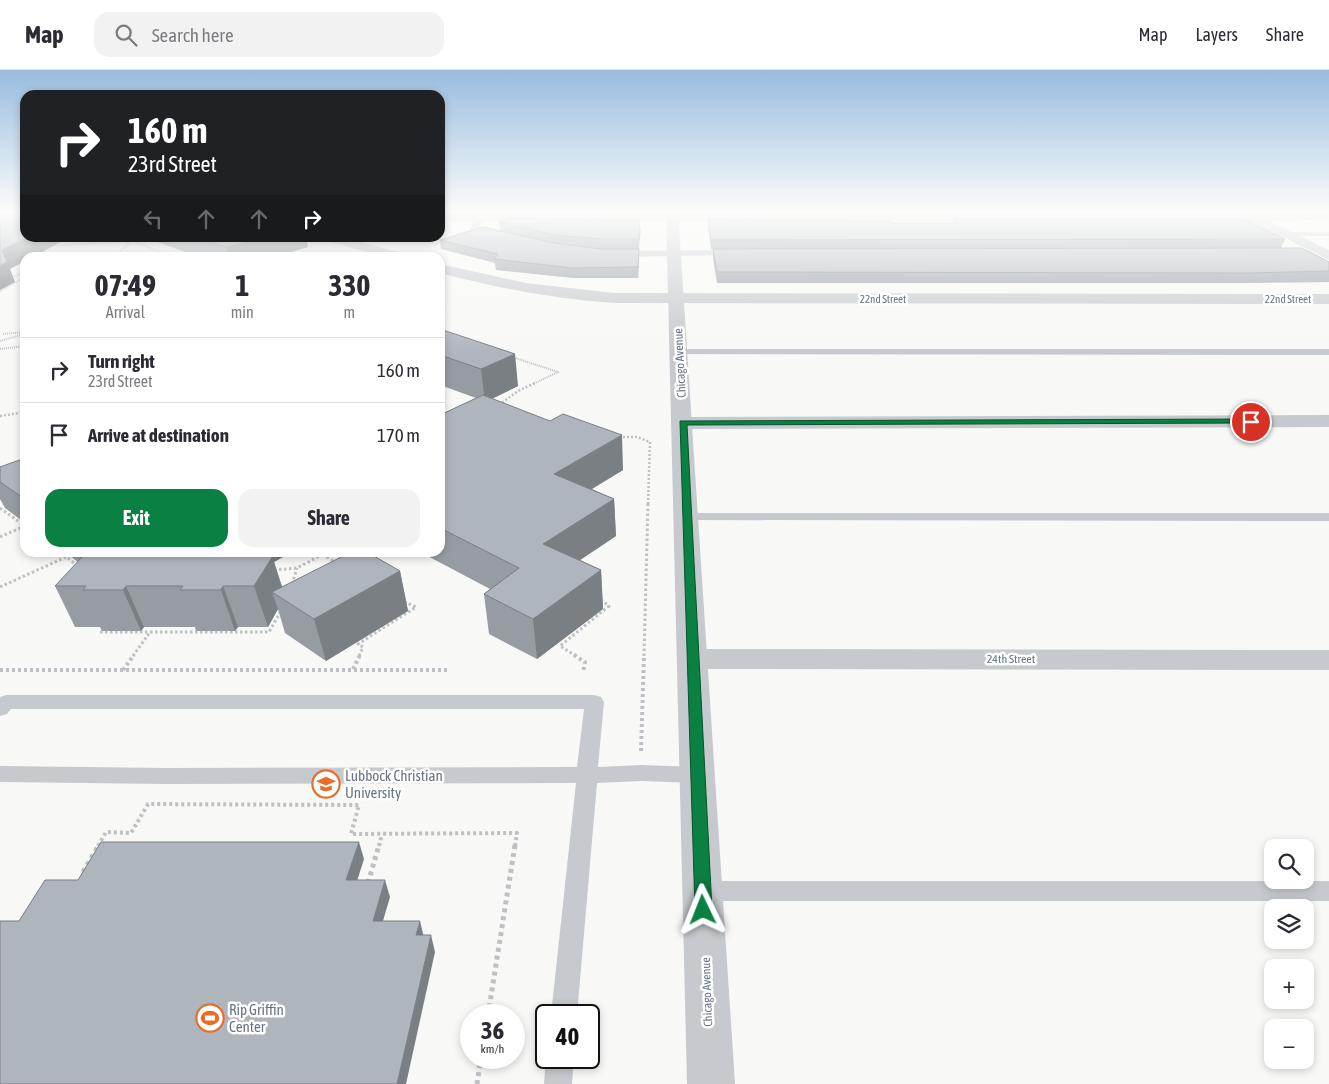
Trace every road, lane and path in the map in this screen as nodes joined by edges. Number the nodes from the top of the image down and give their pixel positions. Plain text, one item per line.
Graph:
1 (674, 258) edge
2 (445, 269) edge
3 (20, 274) edge
4 (20, 279) edge
5 (20, 281) edge
6 (0, 291) edge
7 (677, 299) junction
8 (1329, 299) edge
9 (20, 333) edge
10 (3, 334) dead end
11 (20, 335) edge
12 (0, 341) edge
13 (20, 347) edge
14 (0, 349) edge
15 (680, 352) junction
16 (1329, 352) edge
17 (504, 354) edge
18 (497, 406) edge
19 (20, 413) edge
20 (0, 416) edge
21 (1329, 422) edge
22 (683, 423) junction
23 (618, 437) edge
24 (0, 508) edge
25 (687, 517) junction
26 (1329, 517) edge
27 (20, 522) edge
28 (20, 528) edge
29 (0, 537) edge
30 (66, 557) joint
31 (318, 557) edge
32 (326, 557) edge
33 (339, 564) edge
34 (81, 568) edge
35 (297, 568) junction
36 (270, 570) dead end
37 (0, 587) edge
38 (290, 591) edge
39 (595, 596) dead end
40 (399, 598) dead end
41 (283, 607) edge
42 (100, 632) dead end
43 (150, 632) junction
44 (693, 659) junction
45 (1329, 660) edge
46 (0, 670) edge
47 (123, 670) junction
48 (353, 670) junction
49 (448, 670) dead end
50 (584, 672) dead end
51 (0, 709) edge
52 (641, 757) dead end
53 (0, 774) edge
54 (586, 775) junction
55 (698, 775) junction
56 (382, 834) junction
57 (78, 881) edge
58 (362, 884) edge
59 (702, 891) junction
60 (1329, 891) edge
61 (490, 1004) edge
62 (565, 1004) edge
63 (479, 1069) edge
64 (559, 1069) edge
65 (477, 1084) edge
66 (558, 1084) edge
67 (711, 1084) edge

1 - 7 street, Chicago Avenue
2 - 7 street, 22nd Street
3 - 4 path
5 - 6 path
7 - 8 street, 22nd Street
7 - 15 street, Chicago Avenue
9 - 10 path
11 - 12 path
13 - 14 path
15 - 16 lane
15 - 22 street, Chicago Avenue
17 - 18 path
19 - 20 path
21 - 22 street
22 - 25 street, Chicago Avenue
23 - 52 path
24 - 27 path
25 - 26 lane
25 - 44 street, Chicago Avenue
28 - 29 path
30 - 34 path
30 - 37 path
31 - 35 path
32 - 33 path
35 - 36 path
35 - 38 path
39 - 50 path
40 - 48 path
41 - 43 path
42 - 43 path
43 - 47 path
44 - 45 street, 24th Street
44 - 55 street, Chicago Avenue
46 - 47 path
47 - 48 path
48 - 49 path
51 - 54 lane
53 - 54 lane
54 - 55 lane
54 - 62 lane
55 - 59 street, Chicago Avenue
56 - 57 path
56 - 58 path
56 - 61 path
59 - 60 lane
59 - 67 street, Chicago Avenue
63 - 65 path
64 - 66 lane

